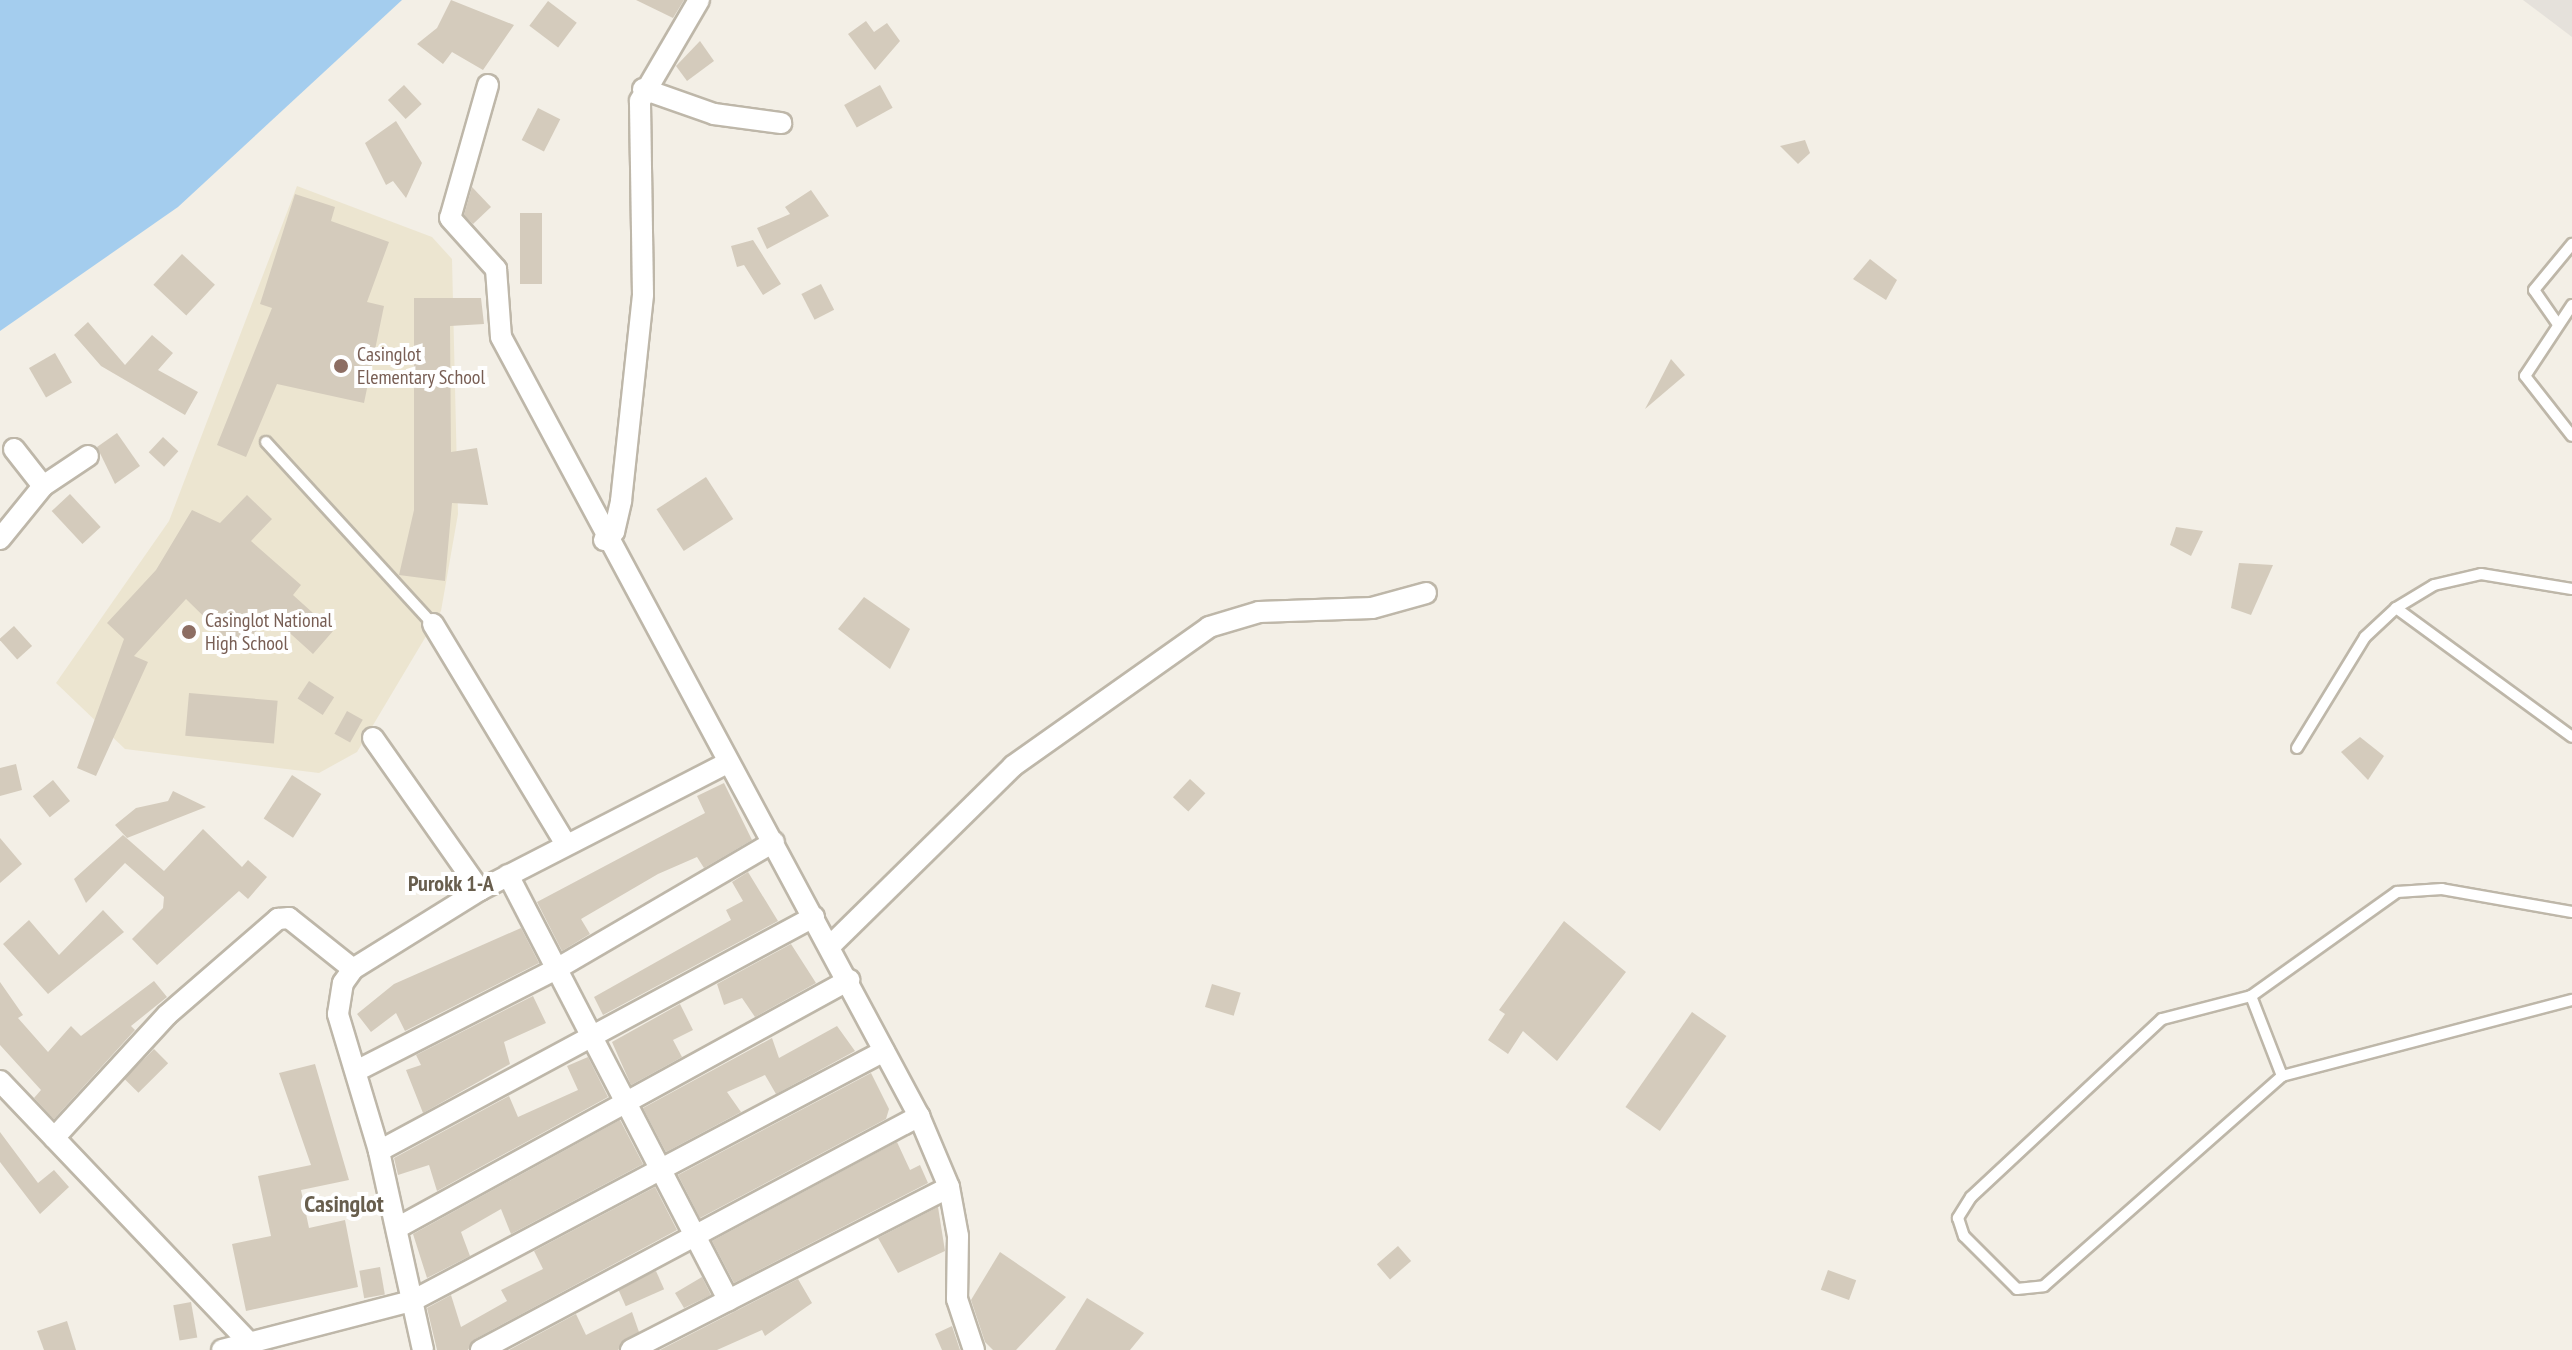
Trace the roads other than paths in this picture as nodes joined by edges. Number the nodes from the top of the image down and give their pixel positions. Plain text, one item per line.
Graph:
1 (699, 0) edge
2 (488, 85) dead end
3 (643, 89) junction
4 (781, 123) dead end
5 (2572, 244) edge
6 (2572, 305) edge
7 (2557, 323) junction
8 (2572, 436) edge
9 (266, 442) dead end
10 (14, 449) dead end
11 (88, 456) dead end
12 (43, 486) junction
13 (0, 539) edge
14 (604, 540) junction
15 (2572, 589) edge
16 (1426, 593) dead end
17 (2396, 608) junction
18 (433, 624) joint
19 (2572, 737) edge
20 (373, 738) dead end
21 (2297, 748) dead end
22 (727, 763) junction
23 (774, 842) junction
24 (565, 843) junction
25 (508, 875) junction
26 (480, 890) junction
27 (2572, 912) edge
28 (814, 917) junction
29 (831, 945) junction
30 (558, 968) junction
31 (353, 969) junction
32 (849, 980) junction
33 (2251, 996) junction
34 (2572, 1000) edge
35 (595, 1035) junction
36 (884, 1051) junction
37 (358, 1070) junction
38 (2282, 1076) junction
39 (0, 1081) edge
40 (627, 1100) junction
41 (919, 1116) junction
42 (54, 1138) junction
43 (379, 1151) junction
44 (661, 1166) junction
45 (949, 1187) junction
46 (397, 1228) junction
47 (698, 1233) junction
48 (728, 1300) junction
49 (412, 1301) junction
50 (248, 1341) junction
51 (222, 1350) edge
52 (423, 1350) edge
53 (481, 1350) edge
54 (631, 1350) edge
55 (974, 1350) edge

1 - 3 street
2 - 14 street
3 - 4 street
3 - 14 street
5 - 7 lane
6 - 7 lane
7 - 8 lane
9 - 18 lane
10 - 12 street
11 - 12 street
12 - 13 street
14 - 22 street
15 - 17 lane
16 - 29 street
17 - 19 lane
17 - 21 lane
18 - 24 street
20 - 26 street
22 - 23 street
22 - 24 street
23 - 28 street
23 - 30 street
24 - 25 street
25 - 26 street
25 - 30 street
26 - 31 street
27 - 33 lane
28 - 29 street
28 - 35 street
29 - 32 street
30 - 35 street
30 - 37 street
31 - 37 street
31 - 42 street
32 - 36 street
32 - 40 street
33 - 38 lane
33 - 38 lane
34 - 38 lane
35 - 40 street
35 - 43 street
36 - 41 street
36 - 44 street
37 - 43 street
39 - 42 street
40 - 44 street
40 - 46 street
41 - 45 street
41 - 47 street
42 - 50 street
43 - 46 street
44 - 47 street
44 - 49 street
45 - 48 street
45 - 55 street
46 - 49 street
47 - 48 street
47 - 53 street
48 - 54 street
49 - 50 street
49 - 52 street
50 - 51 street

